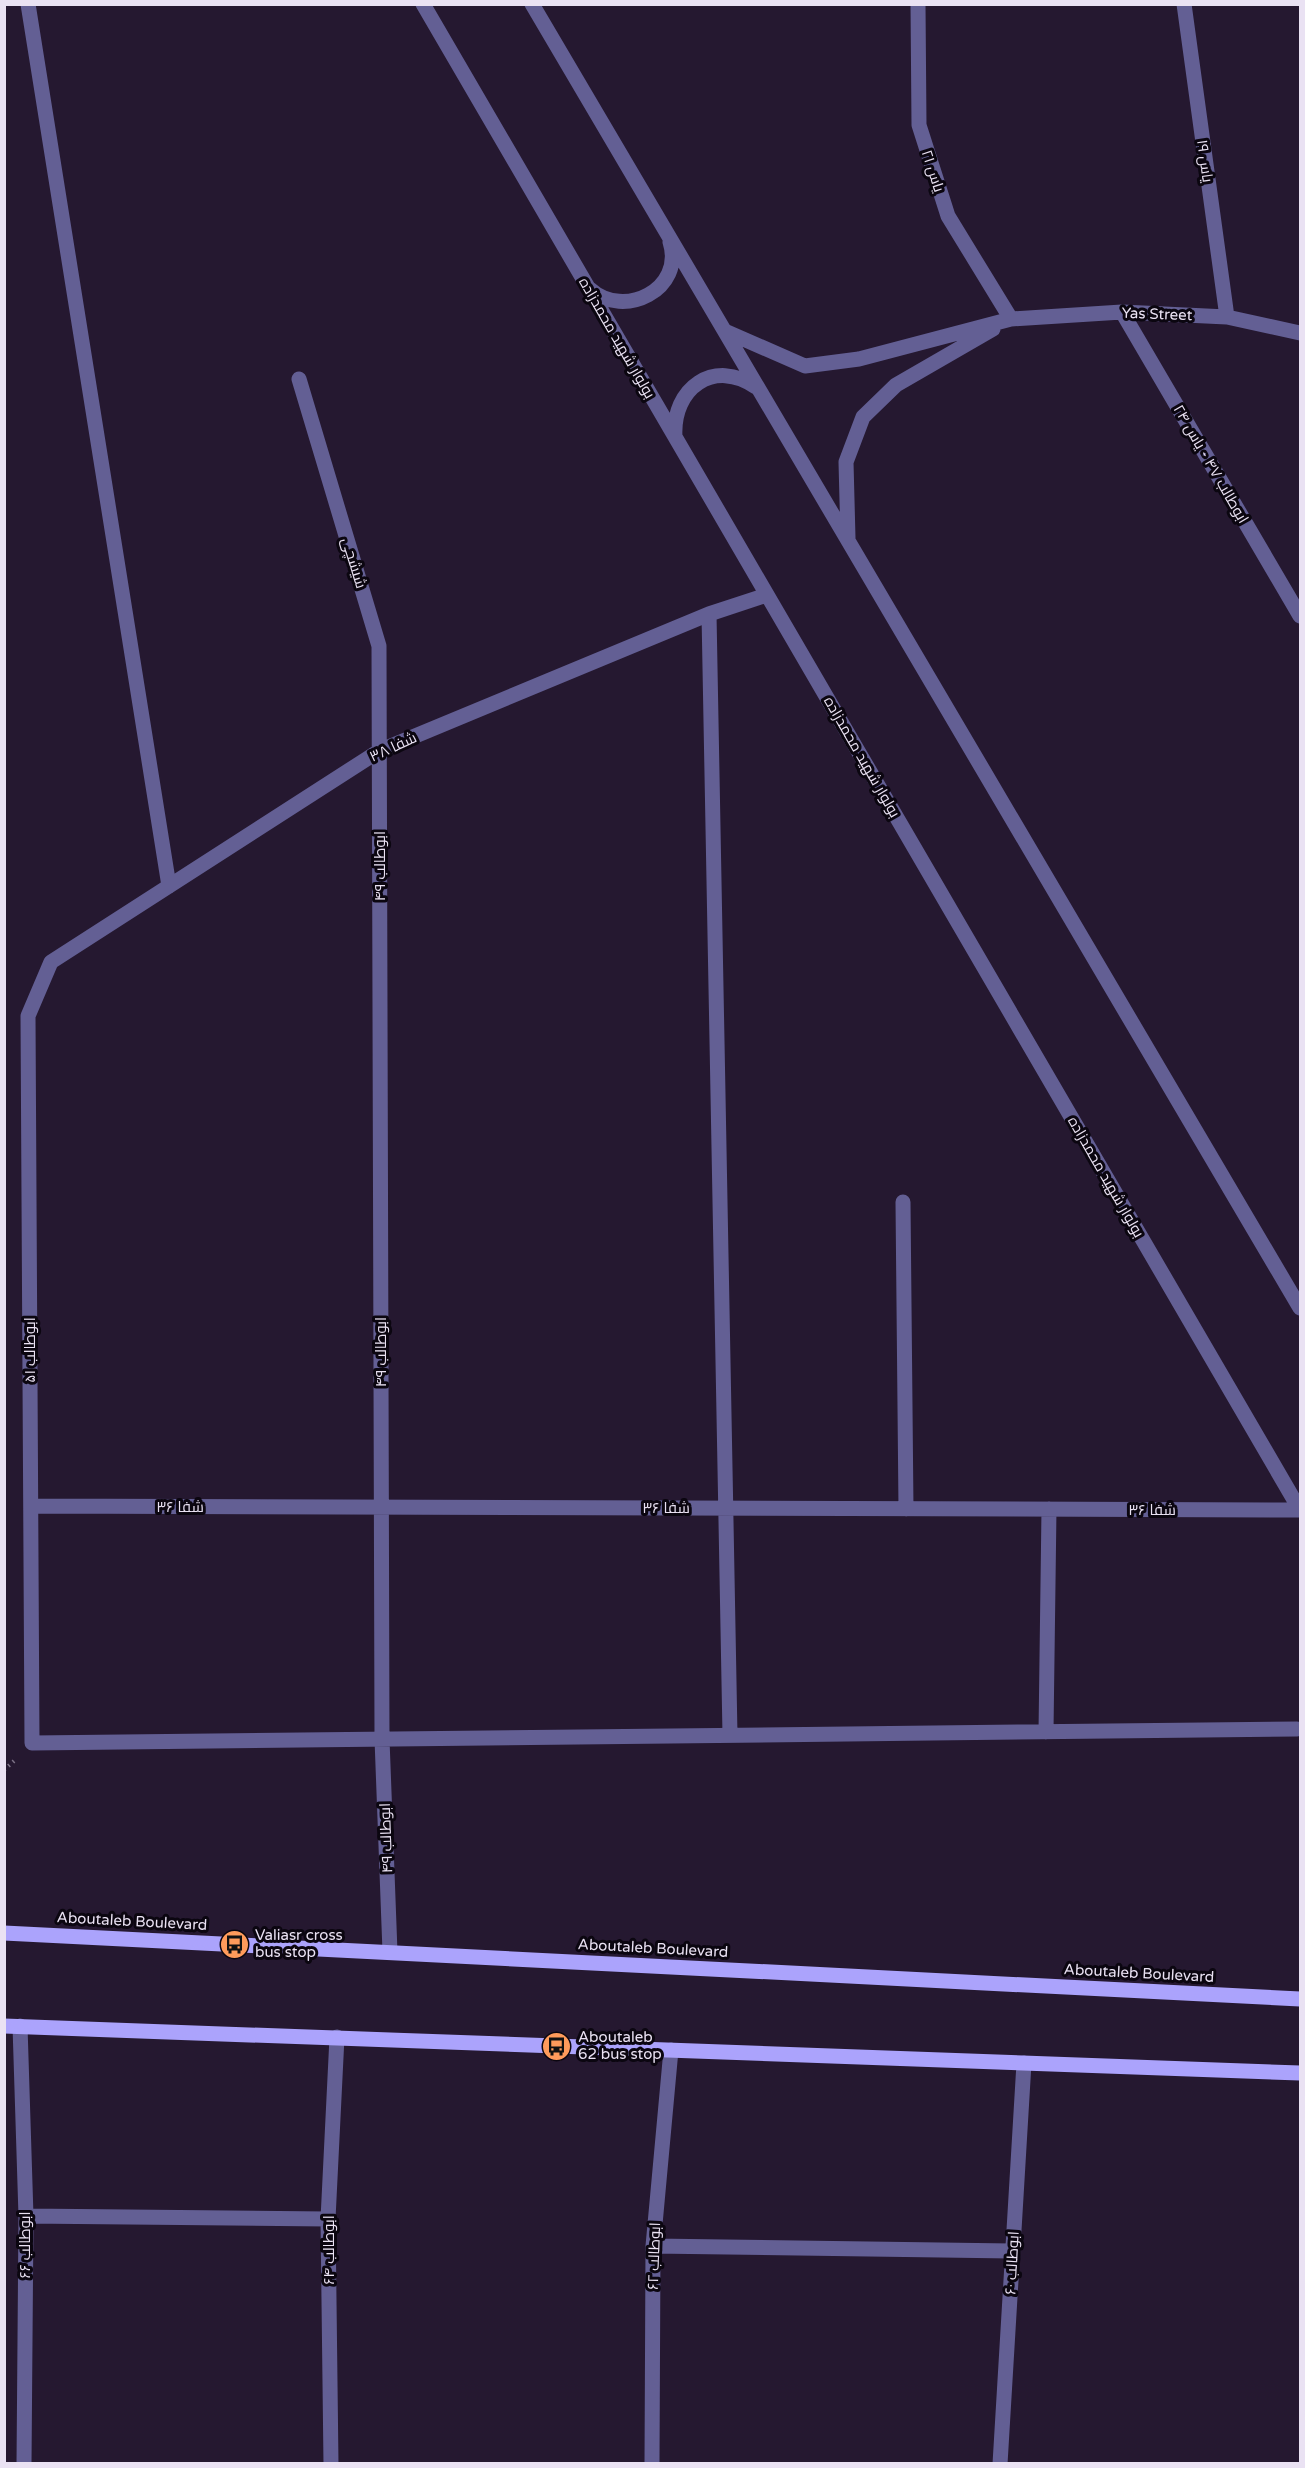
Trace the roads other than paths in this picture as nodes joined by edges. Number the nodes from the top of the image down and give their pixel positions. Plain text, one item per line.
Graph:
1 (28, 4) edge
2 (423, 4) edge
3 (532, 4) edge
4 (918, 4) edge
5 (1184, 4) edge
6 (668, 235) junction
7 (586, 285) junction
8 (1122, 312) junction
9 (1227, 317) junction
10 (1011, 319) junction
11 (725, 331) junction
12 (1300, 333) edge
13 (299, 379) dead end
14 (759, 389) junction
15 (675, 437) junction
16 (848, 540) junction
17 (767, 595) junction
18 (709, 614) junction
19 (1300, 615) edge
20 (379, 751) junction
21 (169, 886) junction
22 (51, 962) joint
23 (903, 1202) dead end
24 (1300, 1308) edge
25 (31, 1506) junction
26 (381, 1507) junction
27 (725, 1508) junction
28 (906, 1509) junction
29 (1049, 1509) junction
30 (1300, 1510) edge
31 (1297, 1729) dead end
32 (1046, 1732) junction
33 (730, 1736) junction
34 (382, 1739) junction
35 (4, 1933) edge
36 (390, 1952) junction
37 (1299, 1997) edge
38 (12, 2026) edge
39 (337, 2037) junction
40 (671, 2050) junction
41 (1024, 2063) junction
42 (1300, 2073) edge
43 (26, 2216) junction
44 (328, 2219) junction
45 (653, 2246) junction
46 (1012, 2251) junction
47 (24, 2463) edge
48 (331, 2463) edge
49 (652, 2463) edge
50 (1000, 2463) edge

1 - 21 street
2 - 7 street, بولوار شهید محمدزاده
3 - 6 street
4 - 10 street, یاس ۲۱
5 - 9 street, یاس ۱۹
6 - 7 street
6 - 11 street
7 - 15 street, بولوار شهید محمدزاده
8 - 9 street, Yas Street
8 - 10 street, Yas Street
8 - 19 street, ابوطالب ۴۷ - یاس ۲۴
9 - 12 street, Yas Street
10 - 11 street, Yas Street
10 - 16 street
11 - 14 street
13 - 20 street, شیشچی
14 - 15 street
14 - 16 street
15 - 17 street, بولوار شهید محمدزاده
16 - 24 street
17 - 18 street, شفا ۳۸
17 - 30 street, بولوار شهید محمدزاده
18 - 20 street, شفا ۳۸
18 - 27 street
20 - 21 street, شفا ۳۸
20 - 26 street, ابوطالب ۴۹
21 - 22 street, شفا ۳۸
22 - 25 street, ابوطالب ۵۱
23 - 28 street
25 - 26 street, شفا ۳۶
25 - 34 street, ابوطالب ۵۱
26 - 27 street, شفا ۳۶
26 - 34 street, ابوطالب ۴۹
27 - 28 street, شفا ۳۶
27 - 33 street
28 - 29 street, شفا ۳۶
29 - 30 street, شفا ۳۶
29 - 32 street
31 - 32 street
32 - 33 street
33 - 34 street
34 - 36 street, ابوطالب ۴۹
35 - 36 main road, Aboutaleb Boulevard
36 - 37 main road, Aboutaleb Boulevard
38 - 39 main road
38 - 43 street, ابوطالب ۶۶
39 - 40 main road
39 - 44 street, ابوطالب ۶۴
40 - 41 main road
40 - 45 street, ابوطالب ۶۲
41 - 42 main road
41 - 46 street, ابوطالب ۶۰
43 - 44 street
43 - 47 street, ابوطالب ۶۶
44 - 48 street, ابوطالب ۶۴
45 - 46 street
45 - 49 street, ابوطالب ۶۲
46 - 50 street, ابوطالب ۶۰

